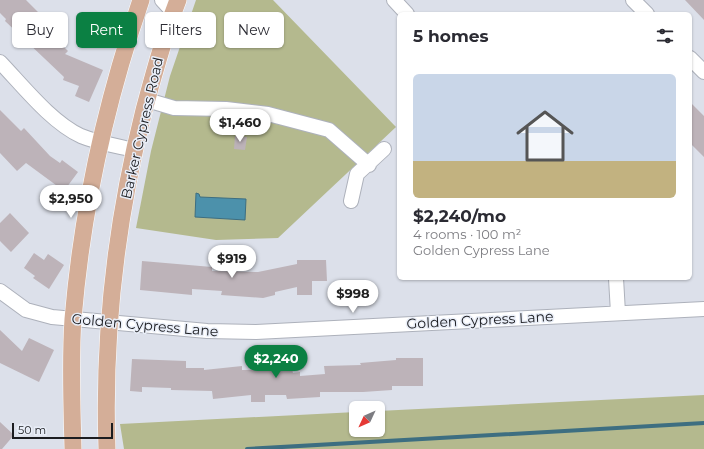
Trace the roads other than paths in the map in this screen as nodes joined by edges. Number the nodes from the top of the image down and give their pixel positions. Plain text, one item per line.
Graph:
1 (141, 0) edge
2 (394, 0) edge
3 (634, 0) edge
4 (171, 4) edge
5 (405, 12) edge
6 (645, 12) edge
7 (692, 60) edge
8 (0, 62) edge
9 (704, 72) edge
10 (147, 100) junction
11 (101, 143) junction
12 (384, 149) dead end
13 (134, 150) junction
14 (369, 165) junction
15 (352, 201) dead end
16 (616, 280) edge
17 (0, 291) edge
18 (704, 309) edge
19 (618, 314) junction
20 (73, 319) junction
21 (108, 322) junction
22 (73, 449) edge
23 (107, 449) edge

1 - 11 main road
2 - 5 street
3 - 6 street
4 - 10 main road, Barker Cypress Road
7 - 9 street
8 - 11 street
10 - 13 main road, Barker Cypress Road
10 - 14 street
11 - 13 street
11 - 20 main road
12 - 14 street
13 - 21 main road, Barker Cypress Road
14 - 15 street
16 - 19 street
17 - 20 street, Golden Cypress Lane
18 - 19 street, Golden Cypress Lane
19 - 21 street, Golden Cypress Lane
20 - 21 street, Golden Cypress Lane
20 - 22 main road
21 - 23 main road, Barker Cypress Road

